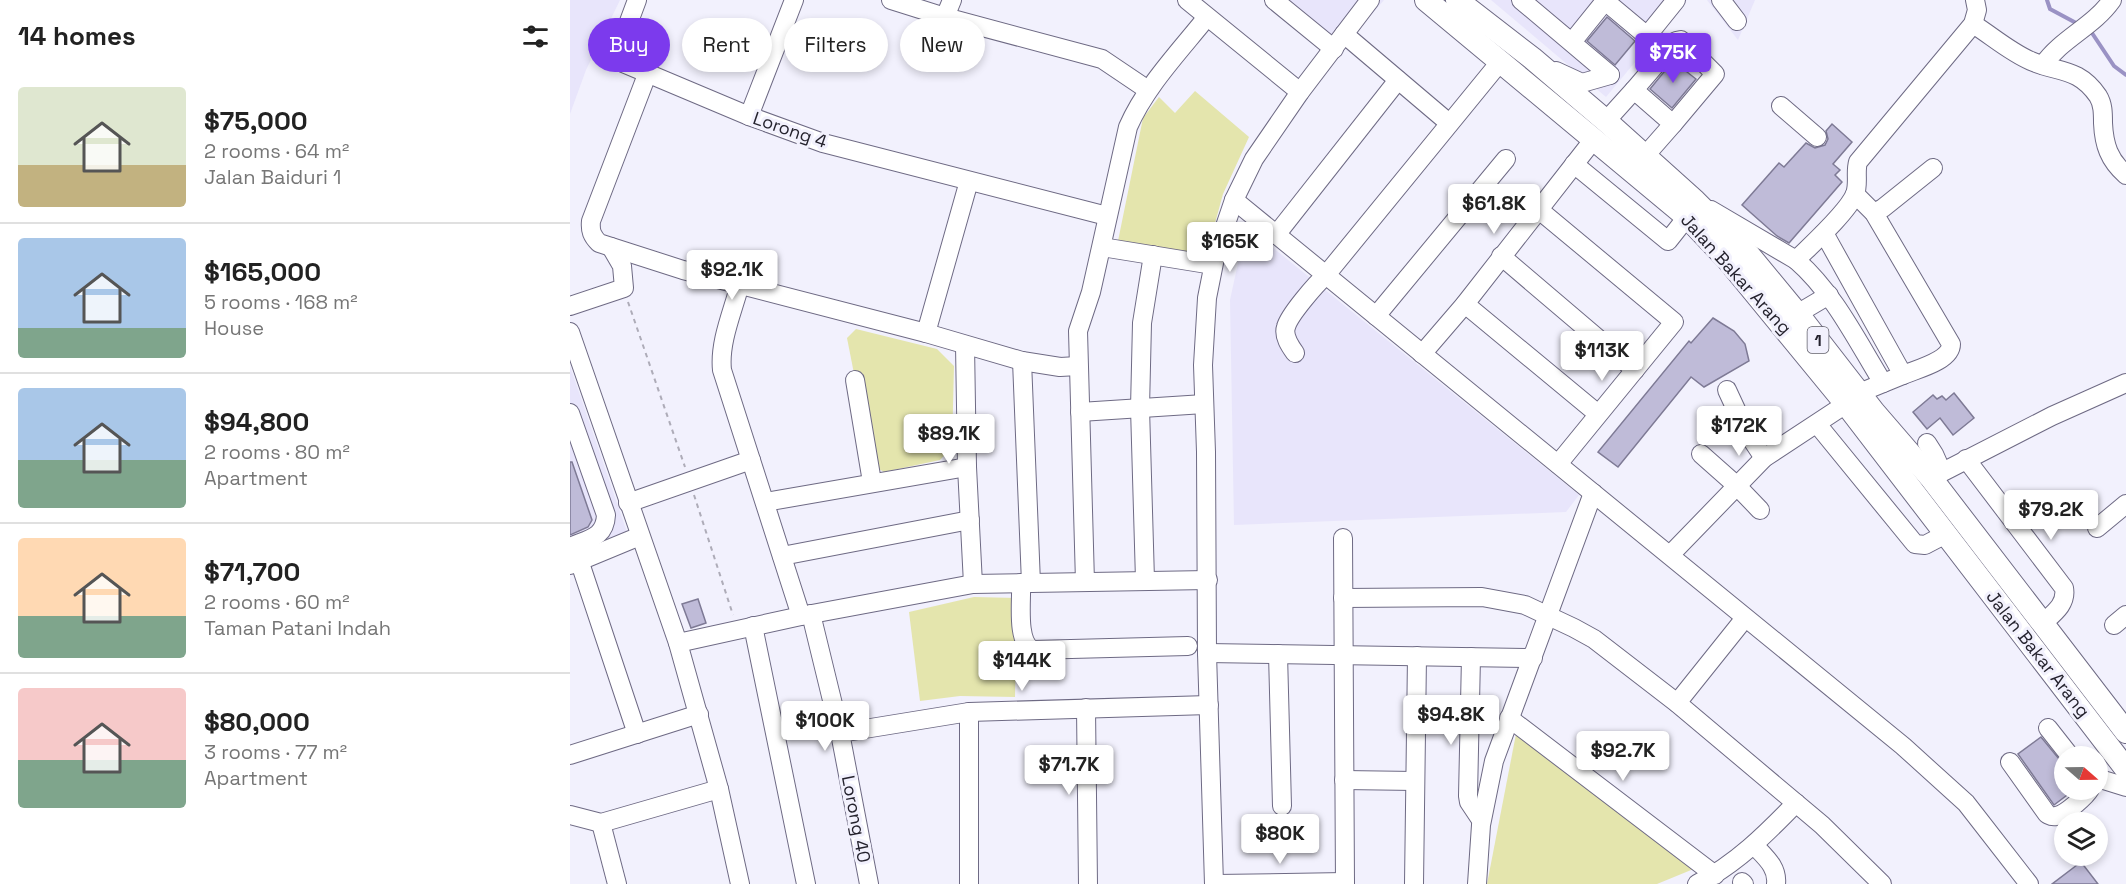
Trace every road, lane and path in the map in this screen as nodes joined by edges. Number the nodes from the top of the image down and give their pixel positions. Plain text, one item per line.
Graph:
1 (638, 0) edge
2 (794, 0) edge
3 (891, 0) edge
4 (1186, 0) edge
5 (1274, 0) edge
6 (1370, 0) edge
7 (1426, 0) edge
8 (1457, 0) edge
9 (1521, 0) edge
10 (1604, 0) edge
11 (1676, 0) edge
12 (1721, 0) edge
13 (1975, 0) edge
14 (2112, 0) edge
15 (949, 8) edge
16 (1208, 17) junction
17 (631, 18) edge
18 (1737, 21) dead end
19 (1973, 24) junction
20 (1339, 41) junction
21 (1572, 42) junction
22 (1532, 58) junction
23 (1500, 62) junction
24 (2043, 65) junction
25 (648, 72) joint
26 (1398, 80) junction
27 (1148, 90) junction
28 (1634, 90) junction
29 (1300, 92) junction
30 (1781, 106) dead end
31 (749, 116) junction
32 (1449, 123) junction
33 (1673, 124) junction
34 (1600, 130) junction
35 (1816, 138) dead end
36 (1644, 157) junction
37 (1506, 159) dead end
38 (1574, 164) junction
39 (1933, 168) dead end
40 (2126, 175) edge
41 (969, 181) junction
42 (1855, 194) junction
43 (1234, 200) junction
44 (1538, 209) junction
45 (1691, 209) junction
46 (1874, 213) junction
47 (1107, 216) junction
48 (1824, 233) junction
49 (1276, 235) junction
50 (611, 247) junction
51 (1102, 247) junction
52 (1153, 255) junction
53 (1501, 256) junction
54 (1796, 260) junction
55 (1213, 265) junction
56 (683, 270) junction
57 (1326, 275) junction
58 (624, 281) junction
59 (740, 284) junction
60 (1829, 295) junction
61 (1465, 304) junction
62 (570, 306) edge
63 (1797, 314) junction
64 (1376, 316) junction
65 (570, 332) edge
66 (926, 333) junction
67 (965, 345) junction
68 (1294, 353) dead end
69 (1422, 354) junction
70 (1022, 361) junction
71 (1078, 366) junction
72 (1635, 370) junction
73 (1903, 375) junction
74 (577, 378) edge
75 (855, 380) dead end
76 (2126, 383) edge
77 (1883, 384) junction
78 (1727, 390) dead end
79 (1852, 398) junction
80 (1204, 404) junction
81 (1140, 408) junction
82 (1080, 412) junction
83 (570, 413) edge
84 (1598, 414) junction
85 (1817, 424) junction
86 (1927, 443) dead end
87 (1701, 454) dead end
88 (1764, 458) junction
89 (1966, 459) junction
90 (751, 460) junction
91 (1557, 464) junction
92 (967, 467) junction
93 (1936, 475) junction
94 (689, 480) junction
95 (872, 482) junction
96 (1736, 485) junction
97 (1593, 493) junction
98 (765, 502) junction
99 (628, 503) junction
100 (2126, 504) edge
101 (1761, 510) dead end
102 (970, 520) junction
103 (2097, 528) dead end
104 (1946, 534) junction
105 (640, 536) junction
106 (1343, 538) dead end
107 (1670, 555) junction
108 (782, 556) junction
109 (573, 557) edge
110 (1145, 580) junction
111 (1208, 580) junction
112 (1085, 582) junction
113 (1026, 583) junction
114 (973, 584) junction
115 (1343, 598) junction
116 (806, 615) junction
117 (1547, 615) junction
118 (1745, 618) junction
119 (2043, 622) junction
120 (746, 628) junction
121 (678, 643) junction
122 (1188, 646) dead end
123 (1208, 653) junction
124 (1278, 654) junction
125 (1344, 655) junction
126 (1417, 656) junction
127 (1471, 657) junction
128 (1533, 658) junction
129 (2067, 674) junction
130 (1677, 703) junction
131 (1209, 705) junction
132 (1086, 708) junction
133 (969, 712) junction
134 (699, 714) junction
135 (1509, 718) junction
136 (2048, 728) dead end
137 (2126, 732) edge
138 (840, 733) junction
139 (637, 734) junction
140 (2062, 746) edge
141 (570, 755) edge
142 (2010, 762) dead end
143 (2121, 762) edge
144 (1344, 780) junction
145 (1415, 781) junction
146 (2108, 782) edge
147 (2126, 788) edge
148 (720, 789) junction
149 (2081, 800) edge
150 (1796, 803) junction
151 (1282, 806) dead end
152 (570, 815) edge
153 (1481, 820) junction
154 (601, 823) junction
155 (1754, 845) junction
156 (1715, 875) junction
157 (1345, 883) edge
158 (617, 884) edge
159 (740, 884) edge
160 (806, 884) edge
161 (869, 884) edge
162 (969, 884) edge
163 (1088, 884) edge
164 (1215, 884) edge
165 (1413, 884) edge
166 (1477, 884) edge
167 (1697, 884) edge
168 (1776, 884) edge
169 (1882, 884) edge
170 (2029, 884) edge

1 - 17 street, Lorong 4
2 - 31 street
3 - 15 street
4 - 16 street
5 - 20 street
6 - 20 street
7 - 23 main road, Jalan Bakar Arang / 1
8 - 22 main road, Jalan Bakar Arang / 1
9 - 21 street
10 - 11 street
10 - 21 street
12 - 18 street
13 - 19 street
14 - 24 street
15 - 27 street
16 - 27 street
16 - 29 street
19 - 24 street
19 - 42 street
20 - 26 street
20 - 29 street
21 - 22 street
22 - 34 main road, Jalan Bakar Arang / 1
23 - 32 street
23 - 34 main road, Jalan Bakar Arang / 1
24 - 40 street
25 - 31 street, Lorong 4
25 - 50 street
26 - 32 street
26 - 49 street
27 - 47 street
28 - 33 street
28 - 33 street
28 - 34 street
29 - 43 street
30 - 35 street
31 - 41 street, Lorong 4
32 - 57 street
33 - 36 street
34 - 36 main road, Jalan Bakar Arang / 1
34 - 38 street
34 - 45 main road, Jalan Bakar Arang / 1
36 - 45 main road, Jalan Bakar Arang / 1
37 - 64 street
38 - 44 street
38 - 45 street
39 - 46 street
41 - 47 street, Lorong 4
41 - 66 street
42 - 46 street
42 - 48 street
43 - 49 street
43 - 55 street
44 - 53 street
44 - 72 street
45 - 54 street
45 - 63 main road, Jalan Bakar Arang / 1
45 - 79 main road, Jalan Bakar Arang / 1
46 - 73 street
47 - 51 street
48 - 54 street
48 - 73 street
49 - 57 street
50 - 56 street
50 - 58 street
51 - 52 street
51 - 71 street
52 - 55 street
52 - 81 street
53 - 61 street
53 - 72 street
54 - 60 street
55 - 80 street
56 - 58 street
56 - 59 street
57 - 64 street
57 - 68 street
58 - 62 street
58 - 94 path
59 - 66 street
59 - 90 street, Lorong 40
60 - 63 street
60 - 77 street
61 - 69 street
61 - 84 street
63 - 79 main road, Jalan Bakar Arang / 1
64 - 69 street
65 - 74 street
66 - 67 street
67 - 70 street
67 - 92 street
69 - 91 street
70 - 71 street
70 - 113 street
71 - 82 street
72 - 84 street
73 - 77 street
74 - 99 street
75 - 95 street
76 - 89 street
77 - 79 street
78 - 88 street
79 - 85 street
79 - 93 main road, Jalan Bakar Arang / 1
79 - 104 main road, Jalan Bakar Arang / 1
80 - 81 street
80 - 111 street
81 - 82 street
81 - 110 street
82 - 112 street
83 - 109 street
84 - 91 street
85 - 88 street
85 - 104 street
86 - 93 street
87 - 96 street
88 - 96 street
89 - 93 street
89 - 119 street
90 - 94 street
90 - 98 street, Lorong 40
91 - 97 street
92 - 95 street
92 - 102 street
93 - 119 main road, Jalan Bakar Arang / 1
94 - 99 street
94 - 120 path
95 - 98 street
96 - 101 street
96 - 107 street
97 - 107 street
97 - 117 street
98 - 108 street, Lorong 40
99 - 105 street
100 - 103 street
102 - 108 street
102 - 114 street
104 - 129 main road, Jalan Bakar Arang / 1
105 - 109 street
105 - 121 street
106 - 115 street
107 - 118 street
108 - 116 street, Lorong 40
109 - 139 street
110 - 111 street
110 - 112 street
111 - 123 street
112 - 113 street
113 - 114 street
113 - 122 street
114 - 116 street
115 - 117 street
115 - 125 street
116 - 120 street
116 - 138 street, Lorong 40
117 - 128 street
117 - 130 street
118 - 130 street
118 - 170 street
119 - 129 main road, Jalan Bakar Arang / 1
120 - 121 street
120 - 160 street
121 - 134 street
123 - 124 street
123 - 131 street
124 - 125 street
124 - 151 street
125 - 126 street
125 - 144 street
126 - 127 street
126 - 145 street
127 - 128 street
127 - 153 street
128 - 135 street
129 - 137 main road, Jalan Bakar Arang / 1
129 - 143 main road, Jalan Bakar Arang / 1
130 - 150 street
131 - 132 street
131 - 164 street
132 - 133 street
132 - 163 street
133 - 138 street
133 - 162 street
134 - 139 street
134 - 148 street
135 - 153 street
135 - 156 street
136 - 140 street
138 - 161 street, Lorong 40
139 - 141 street
142 - 149 street
144 - 145 street
144 - 157 street
145 - 165 street
146 - 147 street
148 - 154 street
148 - 159 street
150 - 155 street
150 - 169 street
152 - 154 street
153 - 166 street
154 - 158 street
155 - 156 street
155 - 168 street
156 - 167 street
157 - 164 street

